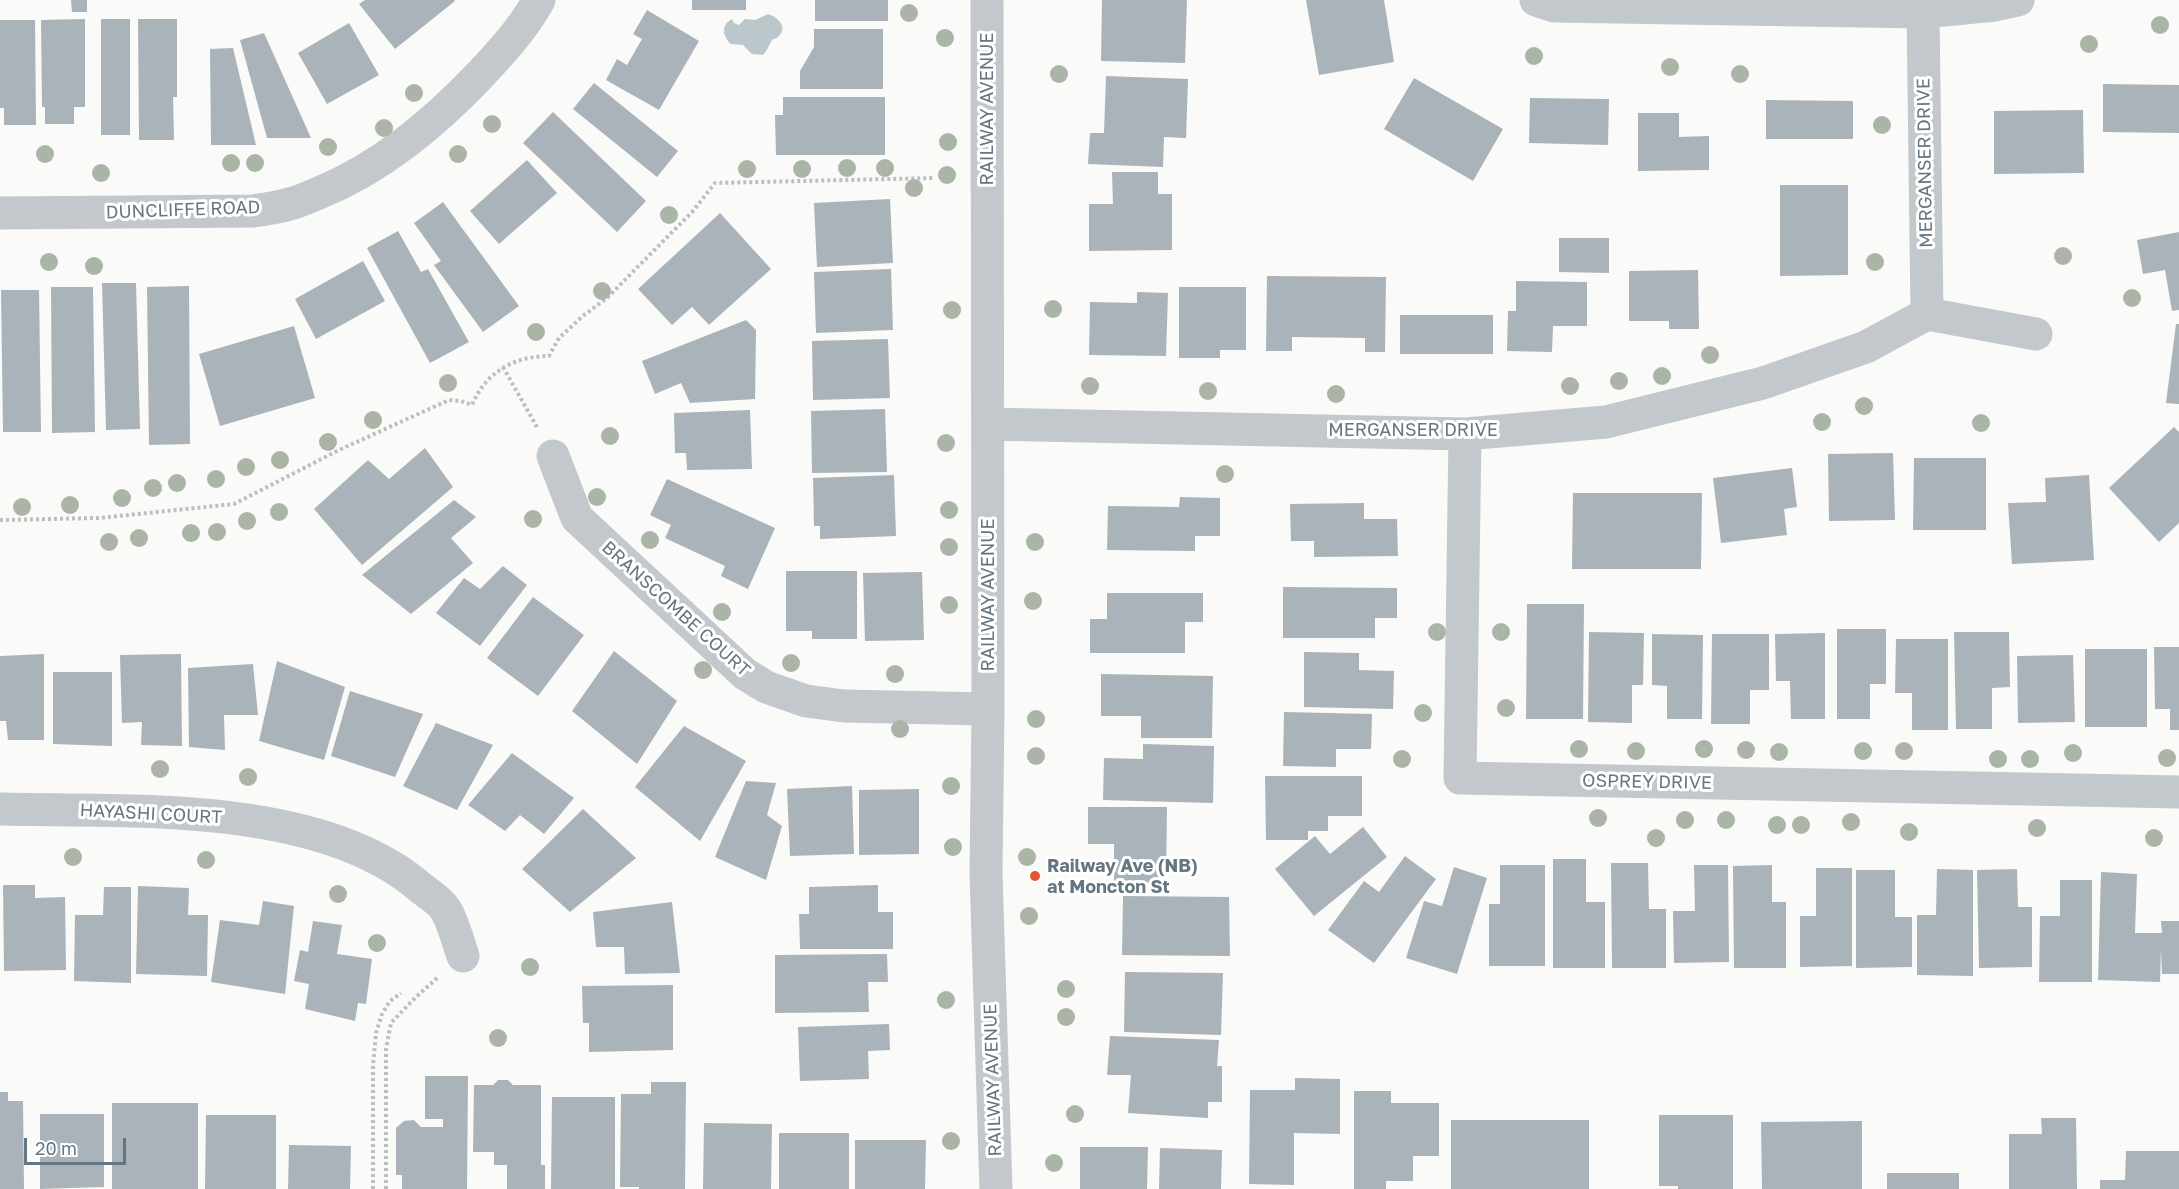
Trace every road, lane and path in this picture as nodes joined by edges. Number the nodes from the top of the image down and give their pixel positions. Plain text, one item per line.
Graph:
1 (539, 0) edge
2 (987, 0) edge
3 (1536, 0) edge
4 (2018, 0) edge
5 (1923, 12) junction
6 (934, 178) dead end
7 (0, 213) edge
8 (1927, 314) junction
9 (2036, 334) dead end
10 (503, 367) junction
11 (988, 424) junction
12 (1465, 434) junction
13 (554, 456) joint
14 (0, 520) edge
15 (988, 709) junction
16 (2179, 792) edge
17 (0, 809) edge
18 (463, 956) joint
19 (401, 993) dead end
20 (373, 1189) edge
21 (386, 1189) edge
22 (996, 1189) edge

1 - 7 street, DUNCLIFFE ROAD
2 - 11 street, RAILWAY AVENUE
3 - 5 street
4 - 5 street
5 - 8 street, MERGANSER DRIVE
6 - 10 path
8 - 9 street
8 - 12 street, MERGANSER DRIVE
10 - 13 path
10 - 14 path
11 - 12 street, MERGANSER DRIVE
11 - 15 street, RAILWAY AVENUE
12 - 16 street, OSPREY DRIVE
13 - 15 street, BRANSCOMBE COURT
15 - 22 street, RAILWAY AVENUE
17 - 18 street, HAYASHI COURT
18 - 21 path
19 - 20 path

